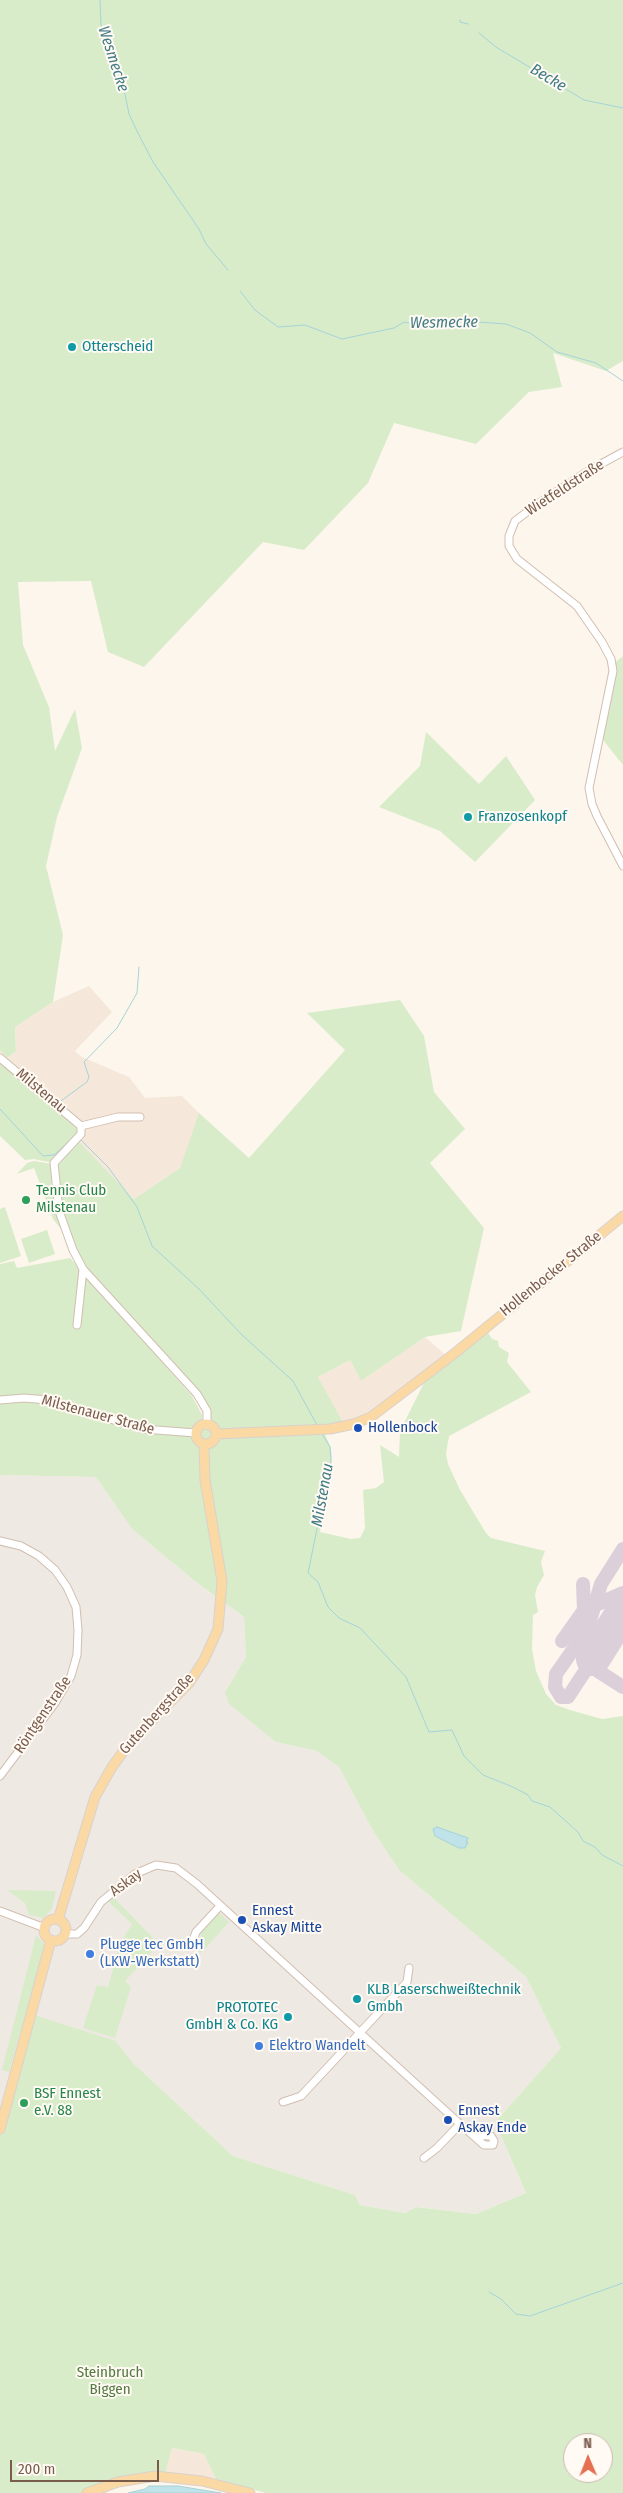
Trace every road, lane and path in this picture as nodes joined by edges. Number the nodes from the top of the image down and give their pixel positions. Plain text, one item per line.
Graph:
1 (623, 452) edge
2 (623, 866) edge
3 (0, 1058) edge
4 (140, 1117) dead end
5 (81, 1126) junction
6 (623, 1216) edge
7 (83, 1269) junction
8 (78, 1325) dead end
9 (0, 1400) edge
10 (207, 1424) junction
11 (196, 1434) junction
12 (216, 1434) junction
13 (204, 1444) junction
14 (0, 1541) edge
15 (0, 1776) edge
16 (220, 1906) junction
17 (0, 1911) edge
18 (58, 1920) junction
19 (45, 1928) junction
20 (65, 1934) junction
21 (52, 1940) junction
22 (193, 1940) dead end
23 (409, 1968) dead end
24 (359, 2033) junction
25 (283, 2102) dead end
26 (460, 2124) junction
27 (0, 2129) edge
28 (474, 2135) dead end
29 (424, 2158) dead end
30 (87, 2493) edge
31 (250, 2493) edge

1 - 2 street, Wietfeldstraße
3 - 5 street, Milstenau
4 - 5 street
5 - 7 street
6 - 12 main road, Hollenbocker Straße
7 - 8 street
7 - 10 street
9 - 11 street, Milstenauer Straße
10 - 11 main road
10 - 12 main road
11 - 13 main road
12 - 13 main road
13 - 18 main road, Gutenbergstraße
14 - 15 street, Röntgenstraße
16 - 20 street, Askay
16 - 22 street
16 - 24 street, Askay
17 - 19 street
18 - 19 main road
18 - 20 main road
19 - 21 main road
20 - 21 main road
21 - 27 main road
23 - 24 street
24 - 25 street
24 - 26 street, Askay
26 - 28 street, Askay
26 - 29 street
30 - 31 main road

